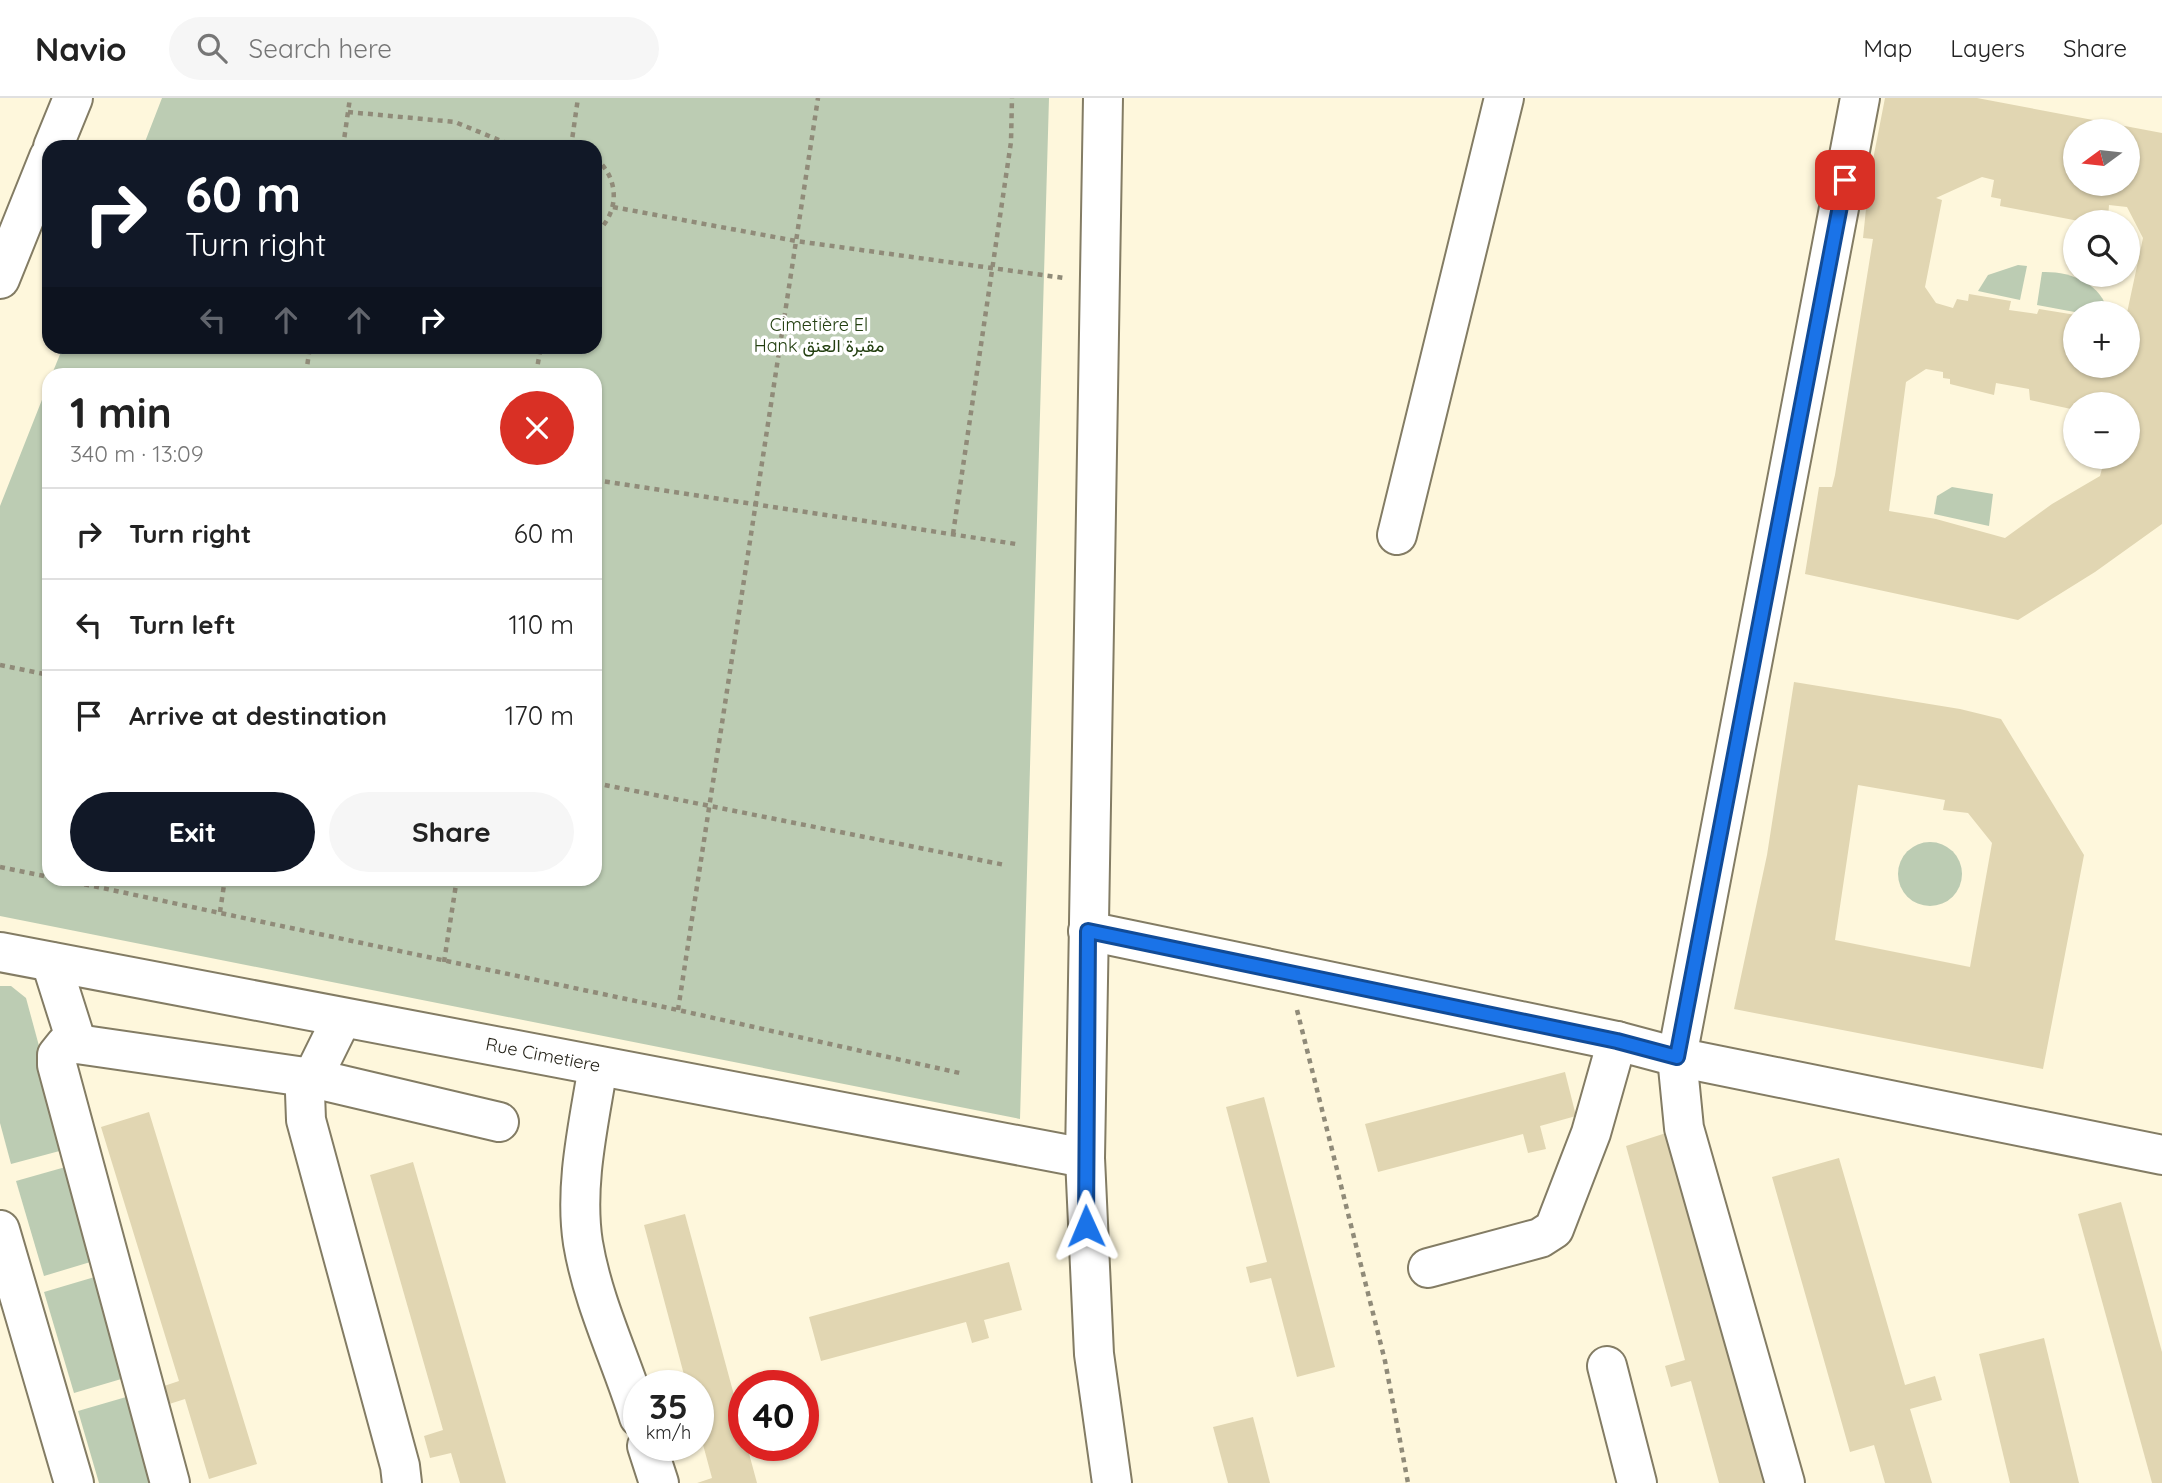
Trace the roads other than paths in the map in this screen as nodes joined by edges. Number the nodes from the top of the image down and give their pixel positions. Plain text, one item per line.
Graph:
1 (72, 98) edge
2 (1103, 98) edge
3 (1504, 98) edge
4 (1860, 98) edge
5 (56, 140) edge
6 (42, 174) edge
7 (0, 279) edge
8 (1397, 535) dead end
9 (1088, 931) junction
10 (0, 952) edge
11 (51, 962) junction
12 (342, 1017) junction
13 (1617, 1041) junction
14 (77, 1044) junction
15 (1677, 1057) junction
16 (598, 1066) junction
17 (312, 1078) junction
18 (499, 1122) dead end
19 (2162, 1155) edge
20 (1085, 1158) junction
21 (0, 1230) edge
22 (1428, 1268) dead end
23 (1607, 1366) dead end
24 (625, 1370) edge
25 (652, 1461) edge
26 (74, 1483) edge
27 (170, 1483) edge
28 (402, 1483) edge
29 (659, 1483) edge
30 (1112, 1483) edge
31 (1637, 1483) edge
32 (1785, 1483) edge

1 - 5 street
2 - 9 street
3 - 8 street
4 - 15 street
6 - 7 street
9 - 13 street
9 - 20 street
10 - 11 street, Rue Cimetiere
11 - 12 street, Rue Cimetiere
11 - 14 street
12 - 16 street, Rue Cimetiere
12 - 17 street
13 - 15 street
13 - 22 street
14 - 17 street
14 - 27 street
15 - 19 street
15 - 32 street
16 - 20 street, Rue Cimetiere
16 - 24 street
17 - 18 street
17 - 28 street
20 - 30 street
21 - 26 street
23 - 31 street
25 - 29 street

